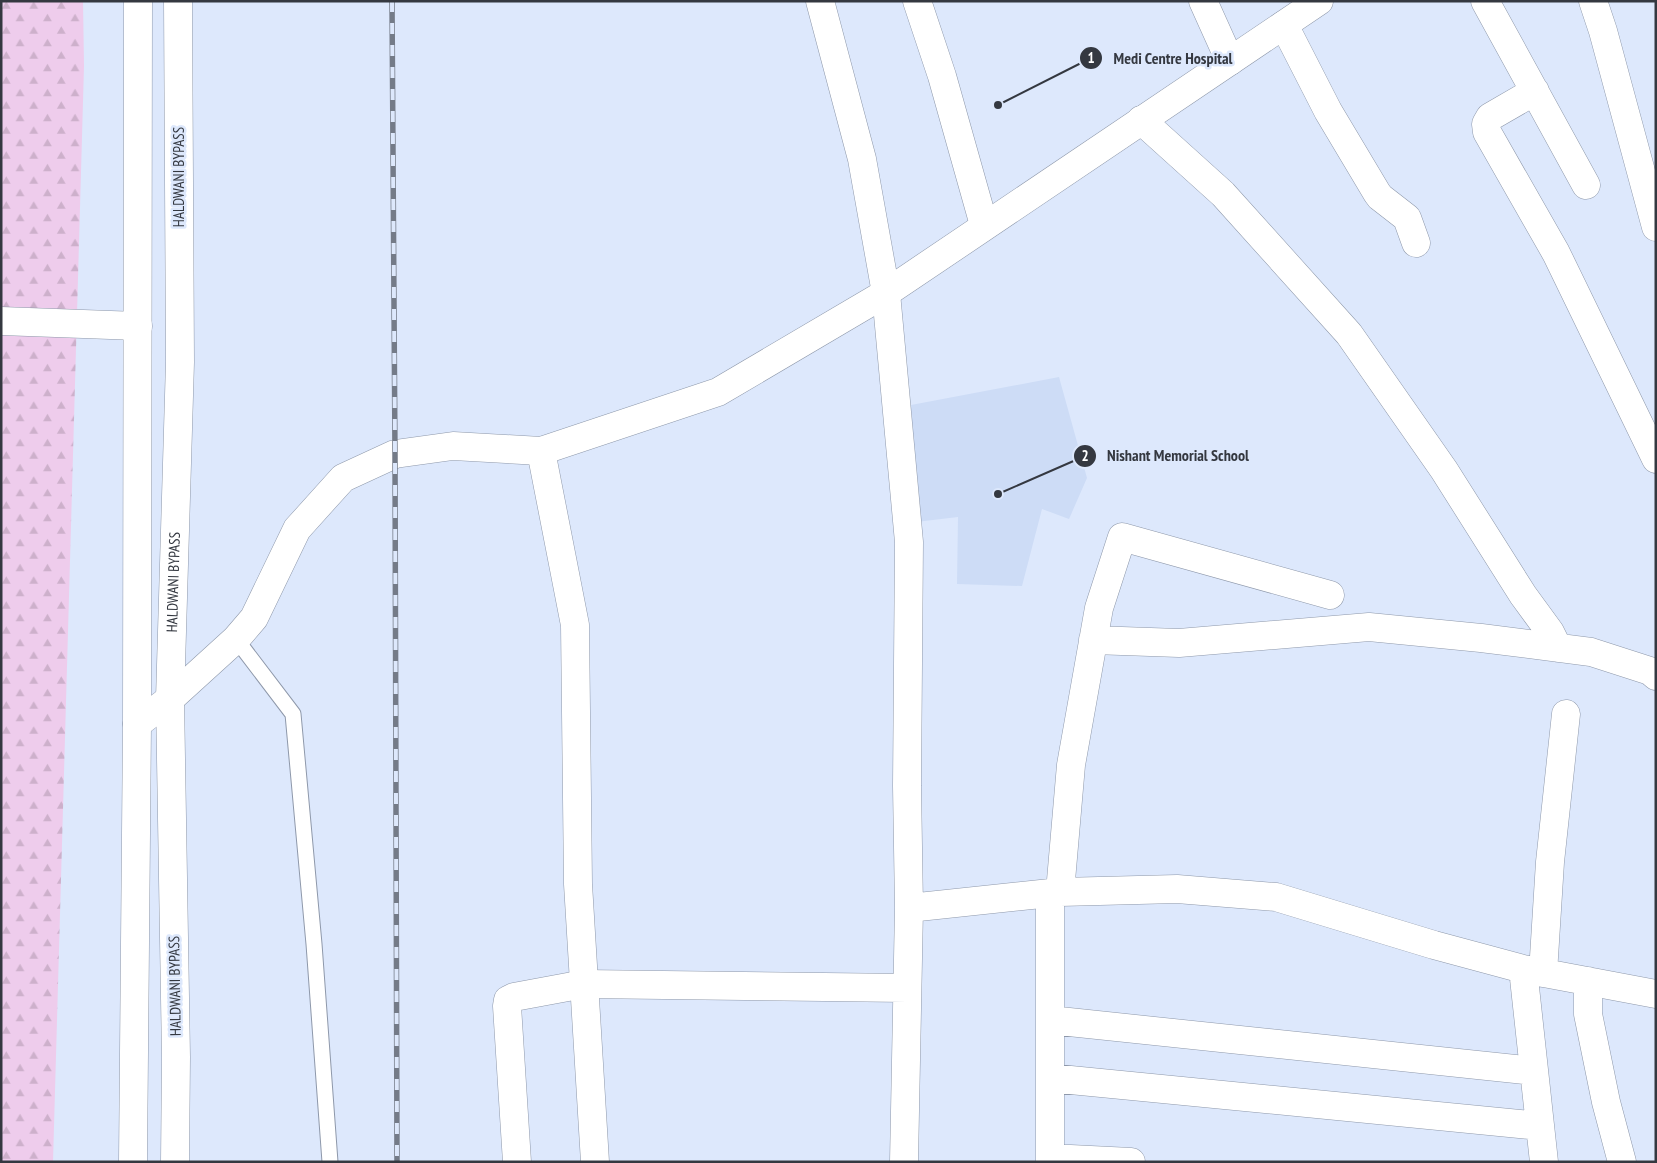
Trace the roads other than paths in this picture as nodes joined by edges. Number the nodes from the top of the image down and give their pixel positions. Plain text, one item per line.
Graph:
1 (138, 1) edge
2 (178, 1) edge
3 (820, 1) edge
4 (917, 1) edge
5 (1203, 1) edge
6 (1319, 1) edge
7 (1485, 1) edge
8 (1593, 1) edge
9 (1284, 25) junction
10 (1230, 61) junction
11 (1535, 91) junction
12 (1141, 120) junction
13 (1586, 185) dead end
14 (984, 225) junction
15 (1656, 227) edge
16 (1416, 243) dead end
17 (886, 293) junction
18 (1, 321) edge
19 (138, 326) junction
20 (541, 451) junction
21 (1656, 459) edge
22 (1330, 595) dead end
23 (236, 639) junction
24 (1094, 640) junction
25 (1558, 648) junction
26 (1656, 676) edge
27 (170, 699) junction
28 (1566, 714) dead end
29 (137, 724) junction
30 (1055, 892) junction
31 (909, 908) junction
32 (1533, 971) junction
33 (1588, 982) junction
34 (584, 984) junction
35 (907, 988) junction
36 (1656, 994) edge
37 (1050, 1020) junction
38 (1534, 1071) junction
39 (1050, 1078) junction
40 (1540, 1126) junction
41 (1050, 1160) edge
42 (133, 1162) edge
43 (175, 1162) edge
44 (330, 1162) edge
45 (517, 1162) edge
46 (595, 1162) edge
47 (904, 1162) edge
48 (1131, 1162) edge
49 (1544, 1162) edge
50 (1622, 1162) edge

1 - 19 street
2 - 27 street, HALDWANI BYPASS
3 - 17 street
4 - 14 street
5 - 10 street
6 - 9 street
7 - 11 street
8 - 15 street
9 - 10 street
9 - 16 street
10 - 12 street
11 - 13 street
11 - 21 street
12 - 14 street
12 - 25 street
14 - 17 street
17 - 20 street
17 - 31 street
18 - 19 street
19 - 29 street
20 - 23 street
20 - 34 street
22 - 24 street
23 - 27 street
23 - 44 lane
24 - 25 street
24 - 30 street
25 - 26 street
27 - 29 street
27 - 43 street, HALDWANI BYPASS
28 - 32 street
29 - 42 street
30 - 31 street
30 - 32 street
30 - 37 street
31 - 35 street
32 - 33 street
32 - 38 street
33 - 36 street
33 - 50 street
34 - 35 street
34 - 45 street
34 - 46 street
35 - 47 street
37 - 38 street
37 - 39 street
38 - 40 street
39 - 40 street
39 - 41 street
40 - 49 street
41 - 48 street

